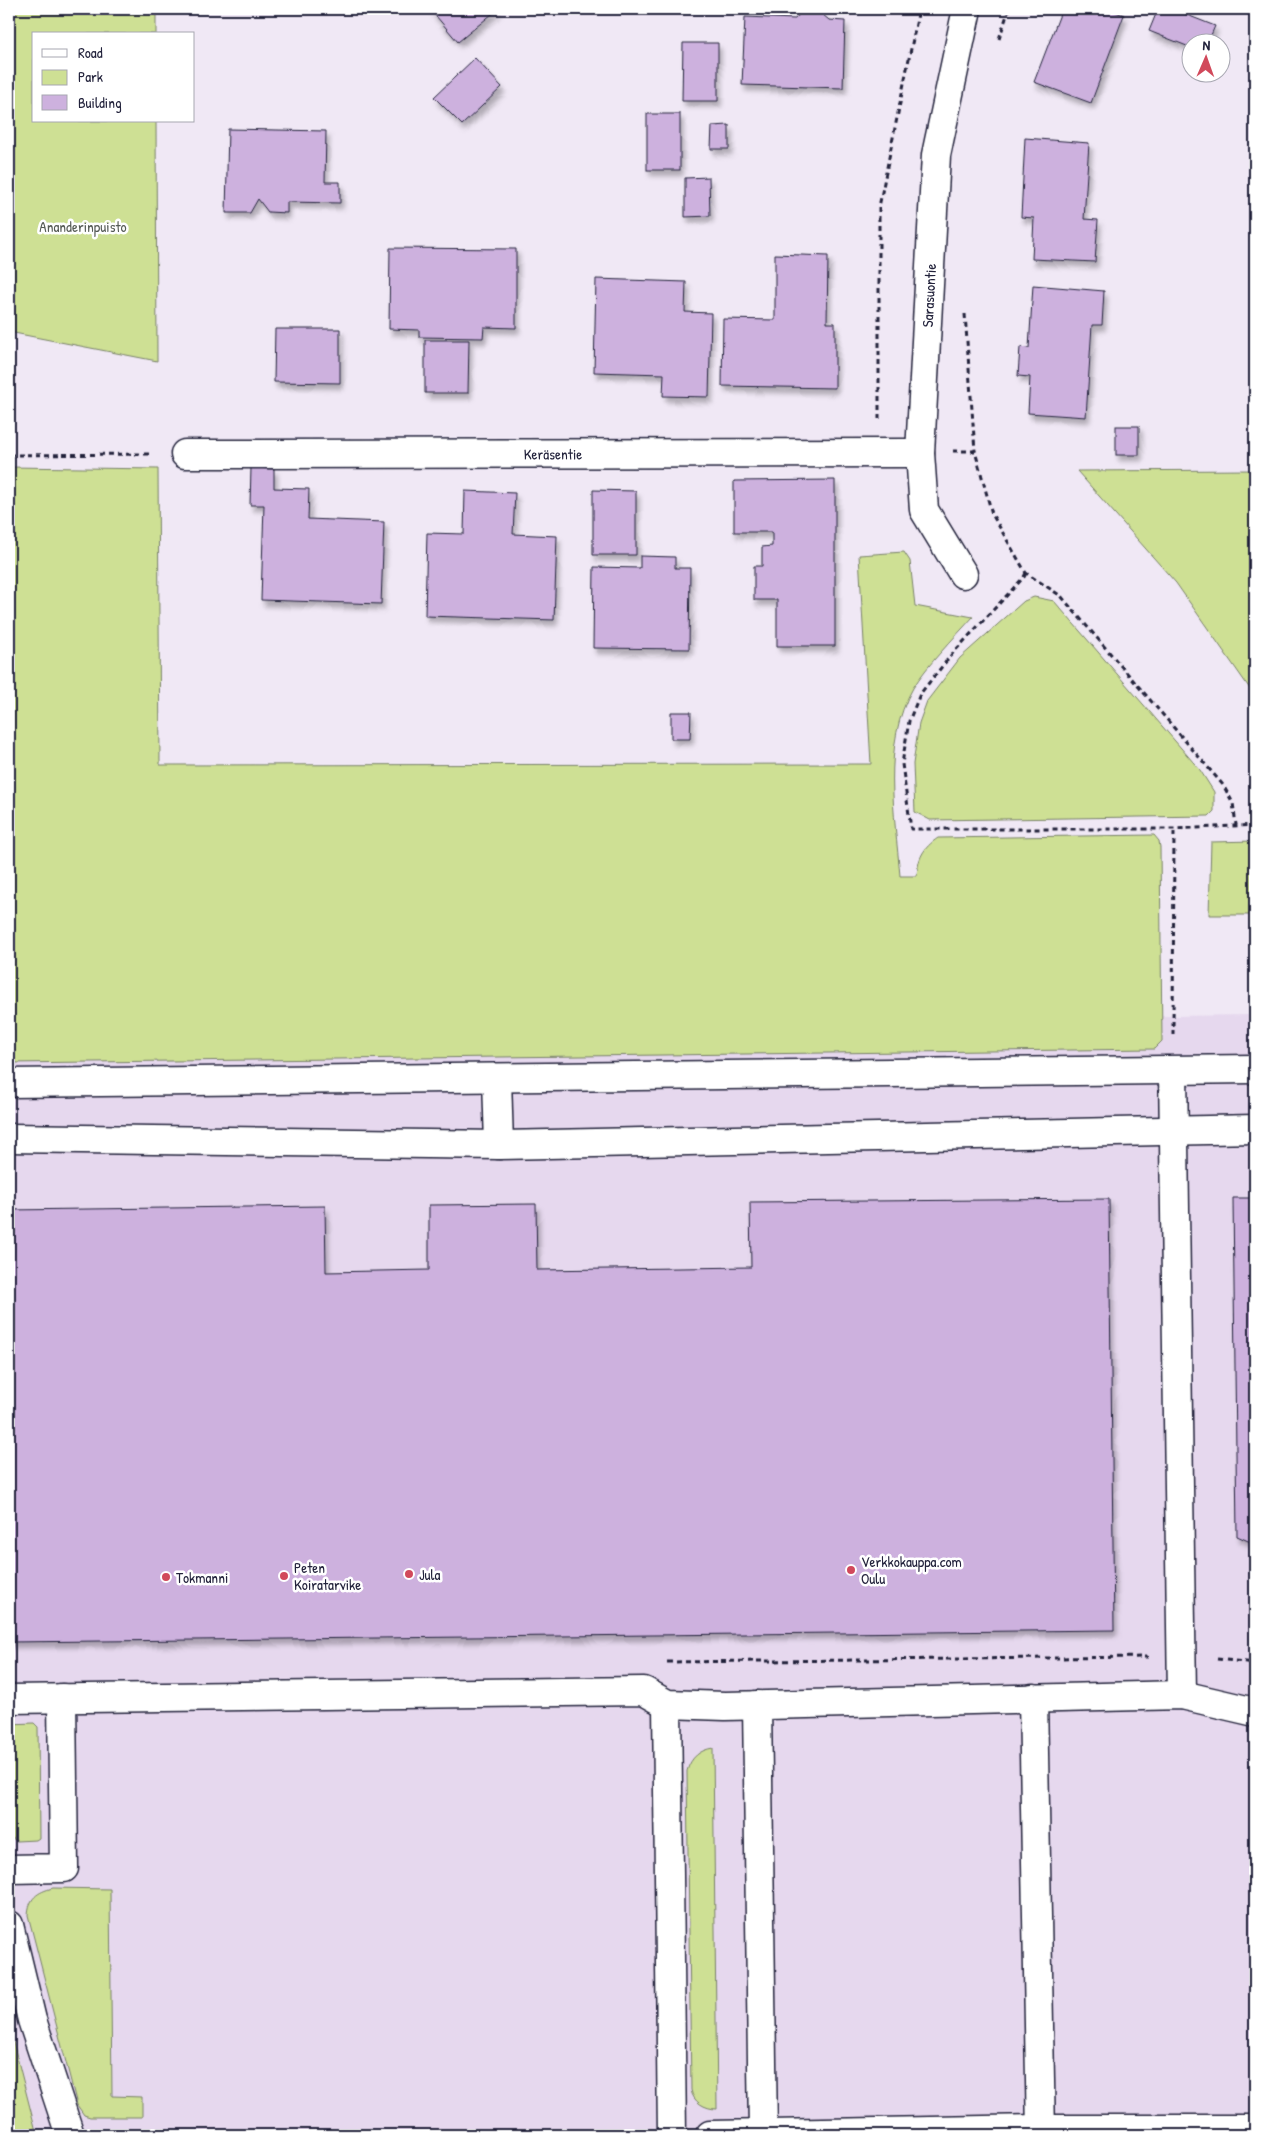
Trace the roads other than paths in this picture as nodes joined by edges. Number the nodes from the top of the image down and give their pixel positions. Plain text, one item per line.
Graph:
1 (967, 9) edge
2 (920, 453) junction
3 (185, 454) road end
4 (963, 574) dead end
5 (1255, 1069) edge
6 (1173, 1071) junction
7 (497, 1078) junction
8 (9, 1082) edge
9 (1255, 1129) edge
10 (1174, 1130) junction
11 (9, 1138) edge
12 (499, 1145) junction
13 (1182, 1695) junction
14 (62, 1698) junction
15 (1033, 1698) junction
16 (9, 1699) edge
17 (668, 1704) junction
18 (757, 1705) junction
19 (1255, 1712) edge
20 (9, 1869) edge
21 (9, 1925) edge
22 (1255, 2129) edge
23 (1041, 2132) edge
24 (763, 2133) junction
25 (70, 2135) edge
26 (672, 2135) edge
27 (710, 2135) edge

1 - 2 street, Sarasuontie
2 - 3 street, Keräsentie
2 - 4 street, Sarasuontie
5 - 6 street
6 - 7 street
6 - 10 street
7 - 8 street
7 - 12 street
9 - 10 street
10 - 12 street
10 - 13 street
11 - 12 street
13 - 15 street
13 - 19 street
14 - 16 street
14 - 17 street
14 - 20 street
15 - 18 street
15 - 23 street
17 - 18 street
17 - 26 street
18 - 24 street
21 - 25 street
22 - 23 street
23 - 24 street
24 - 27 street

